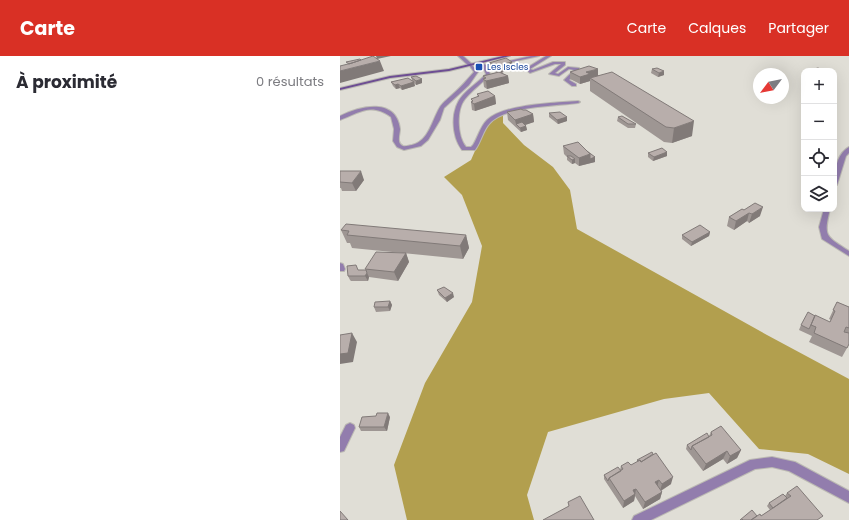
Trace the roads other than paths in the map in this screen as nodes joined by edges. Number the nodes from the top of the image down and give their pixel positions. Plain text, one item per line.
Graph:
1 (460, 56) edge
2 (508, 56) edge
3 (537, 56) edge
4 (548, 56) edge
5 (482, 64) junction
6 (500, 64) edge
7 (472, 65) junction
8 (493, 66) edge
9 (574, 85) dead end
10 (340, 89) edge
11 (578, 102) dead end
12 (340, 118) edge
13 (849, 149) edge
14 (837, 176) edge
15 (826, 212) edge
16 (849, 254) edge
17 (350, 428) dead end
18 (340, 447) edge
19 (849, 497) edge
20 (638, 520) edge

1 - 7 street
2 - 5 main road
3 - 6 street
4 - 9 street
5 - 7 main road
5 - 8 street
5 - 11 street
7 - 10 main road
7 - 12 street
13 - 14 street
15 - 16 street
17 - 18 street
19 - 20 street

